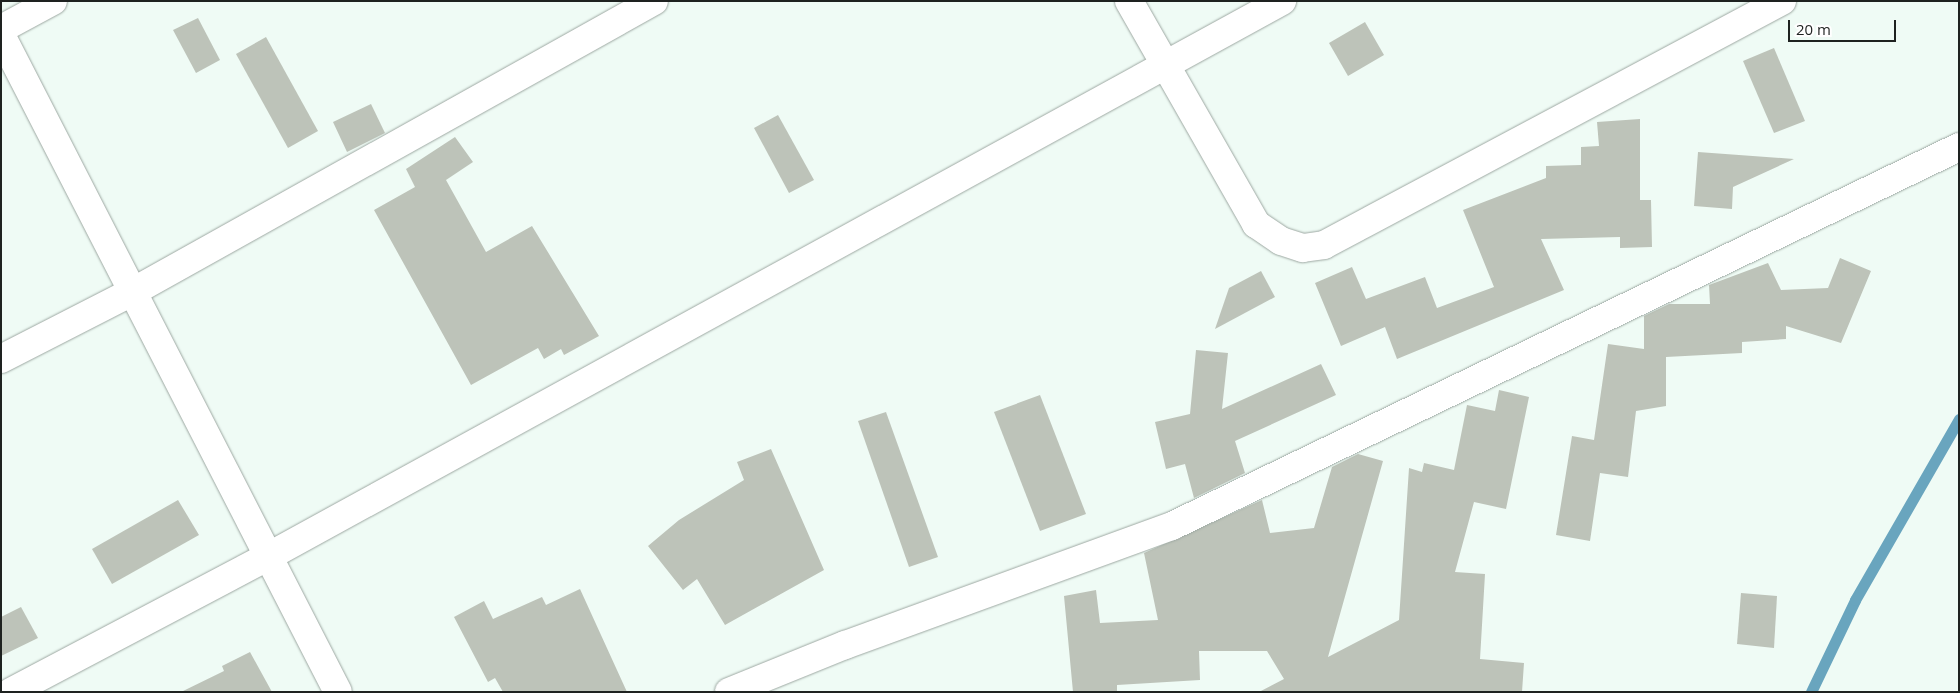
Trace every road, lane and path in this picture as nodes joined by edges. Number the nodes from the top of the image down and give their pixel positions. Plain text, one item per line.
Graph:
1 (53, 1) edge
2 (654, 1) edge
3 (1129, 1) edge
4 (1282, 1) edge
5 (1782, 1) edge
6 (1, 29) edge
7 (1, 35) edge
8 (1166, 65) junction
9 (1953, 157) edge
10 (136, 290) junction
11 (1, 359) edge
12 (271, 555) junction
13 (11, 692) edge
14 (338, 692) edge
15 (729, 692) edge

1 - 6 street
2 - 10 street
3 - 8 street
4 - 8 street
5 - 8 street
7 - 10 street
8 - 12 street
9 - 15 street
10 - 11 street
10 - 12 street
12 - 13 street
12 - 14 street

